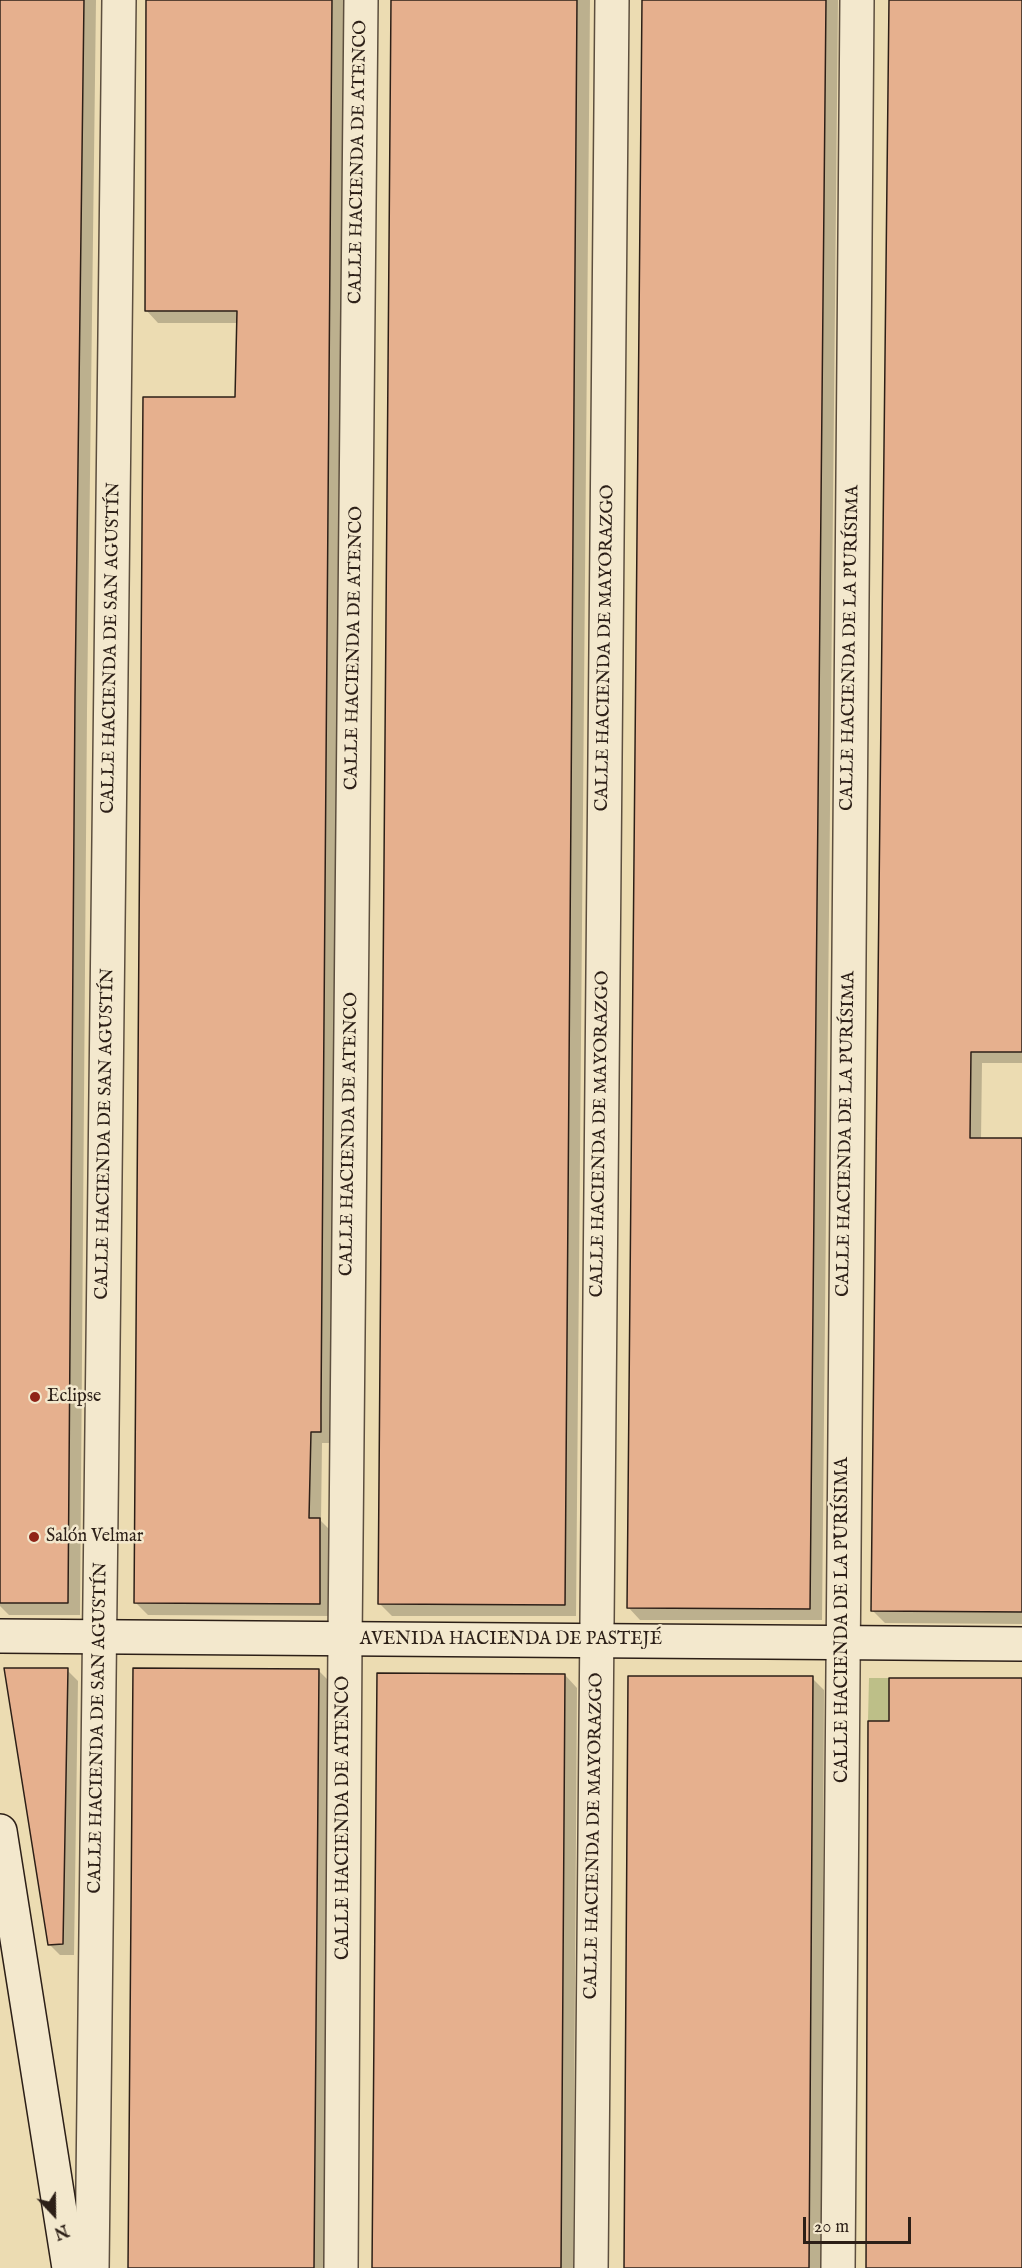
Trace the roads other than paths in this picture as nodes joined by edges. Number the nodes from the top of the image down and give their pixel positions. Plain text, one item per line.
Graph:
1 (119, 0) edge
2 (361, 0) edge
3 (612, 0) edge
4 (857, 0) edge
5 (0, 1636) edge
6 (100, 1637) junction
7 (345, 1639) junction
8 (597, 1641) junction
9 (842, 1643) junction
10 (1022, 1644) edge
11 (0, 1831) edge
12 (69, 2268) edge
13 (92, 2268) edge
14 (341, 2268) edge
15 (591, 2268) edge
16 (838, 2268) edge

1 - 6 street, CALLE HACIENDA DE SAN AGUSTÍN
2 - 7 street, CALLE HACIENDA DE ATENCO
3 - 8 street, CALLE HACIENDA DE MAYORAZGO
4 - 9 street, CALLE HACIENDA DE LA PURÍSIMA
5 - 6 street, AVENIDA HACIENDA DE PASTEJÉ
6 - 7 street, AVENIDA HACIENDA DE PASTEJÉ
6 - 13 street, CALLE HACIENDA DE SAN AGUSTÍN
7 - 8 street, AVENIDA HACIENDA DE PASTEJÉ
7 - 14 street, CALLE HACIENDA DE ATENCO
8 - 9 street, AVENIDA HACIENDA DE PASTEJÉ
8 - 15 street, CALLE HACIENDA DE MAYORAZGO
9 - 10 street, AVENIDA HACIENDA DE PASTEJÉ
9 - 16 street, CALLE HACIENDA DE LA PURÍSIMA
11 - 12 street

